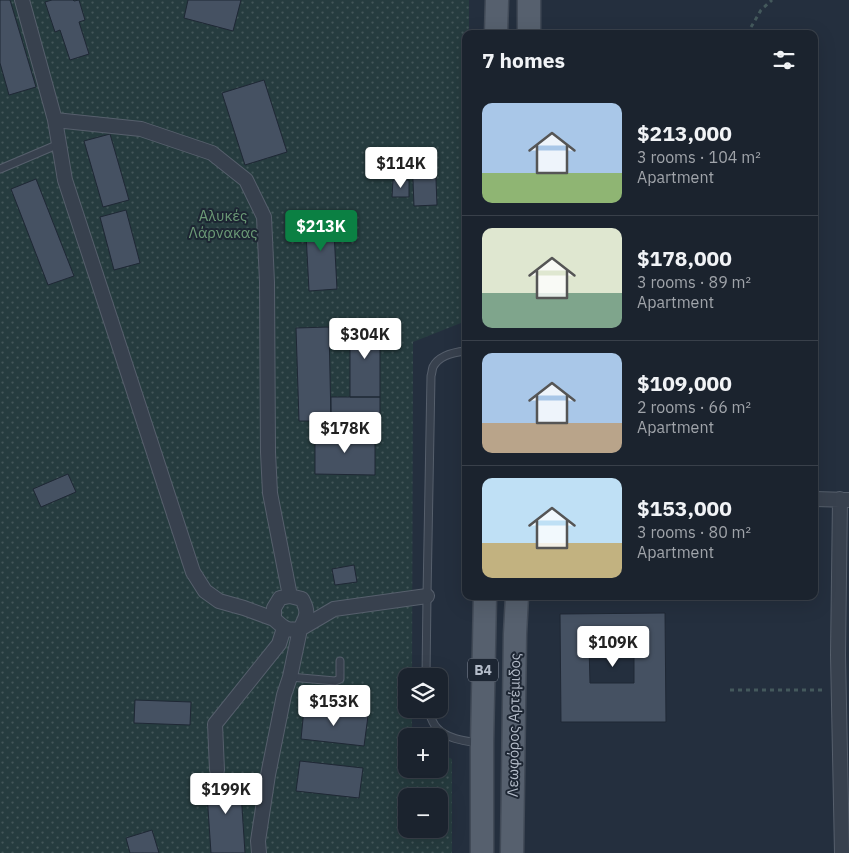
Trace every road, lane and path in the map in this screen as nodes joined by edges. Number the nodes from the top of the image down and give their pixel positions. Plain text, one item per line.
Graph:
1 (22, 0) edge
2 (497, 0) edge
3 (529, 0) edge
4 (772, 0) edge
5 (496, 30) edge
6 (529, 30) edge
7 (749, 30) edge
8 (55, 120) junction
9 (59, 144) junction
10 (0, 168) edge
11 (462, 351) edge
12 (818, 499) edge
13 (844, 500) edge
14 (290, 596) junction
15 (426, 596) junction
16 (485, 600) edge
17 (517, 600) edge
18 (279, 624) junction
19 (300, 629) junction
20 (844, 655) edge
21 (340, 661) dead end
22 (426, 668) edge
23 (290, 677) junction
24 (730, 690) dead end
25 (839, 690) junction
26 (432, 718) edge
27 (482, 743) junction
28 (513, 743) junction
29 (217, 770) dead end
30 (259, 853) edge
31 (482, 853) edge
32 (512, 853) edge
33 (842, 853) edge

1 - 8 street
2 - 5 main road
3 - 6 main road
4 - 7 path
8 - 9 street
8 - 14 street
9 - 10 lane
9 - 18 street
11 - 15 lane
12 - 13 street
13 - 20 street
14 - 18 street
14 - 19 street
15 - 19 street
15 - 22 lane
16 - 27 main road, Λεωφόρος Αρτέμιδος / B4
17 - 28 main road, Λεωφόρος Αρτέμιδος / B4
18 - 19 street
18 - 29 street
19 - 23 street
20 - 25 street
21 - 23 lane
23 - 30 street
24 - 25 path
25 - 33 street
26 - 27 lane
27 - 28 main road
27 - 31 main road, Λεωφόρος Αρτέμιδος / B4
28 - 32 main road, Λεωφόρος Αρτέμιδος / B4

